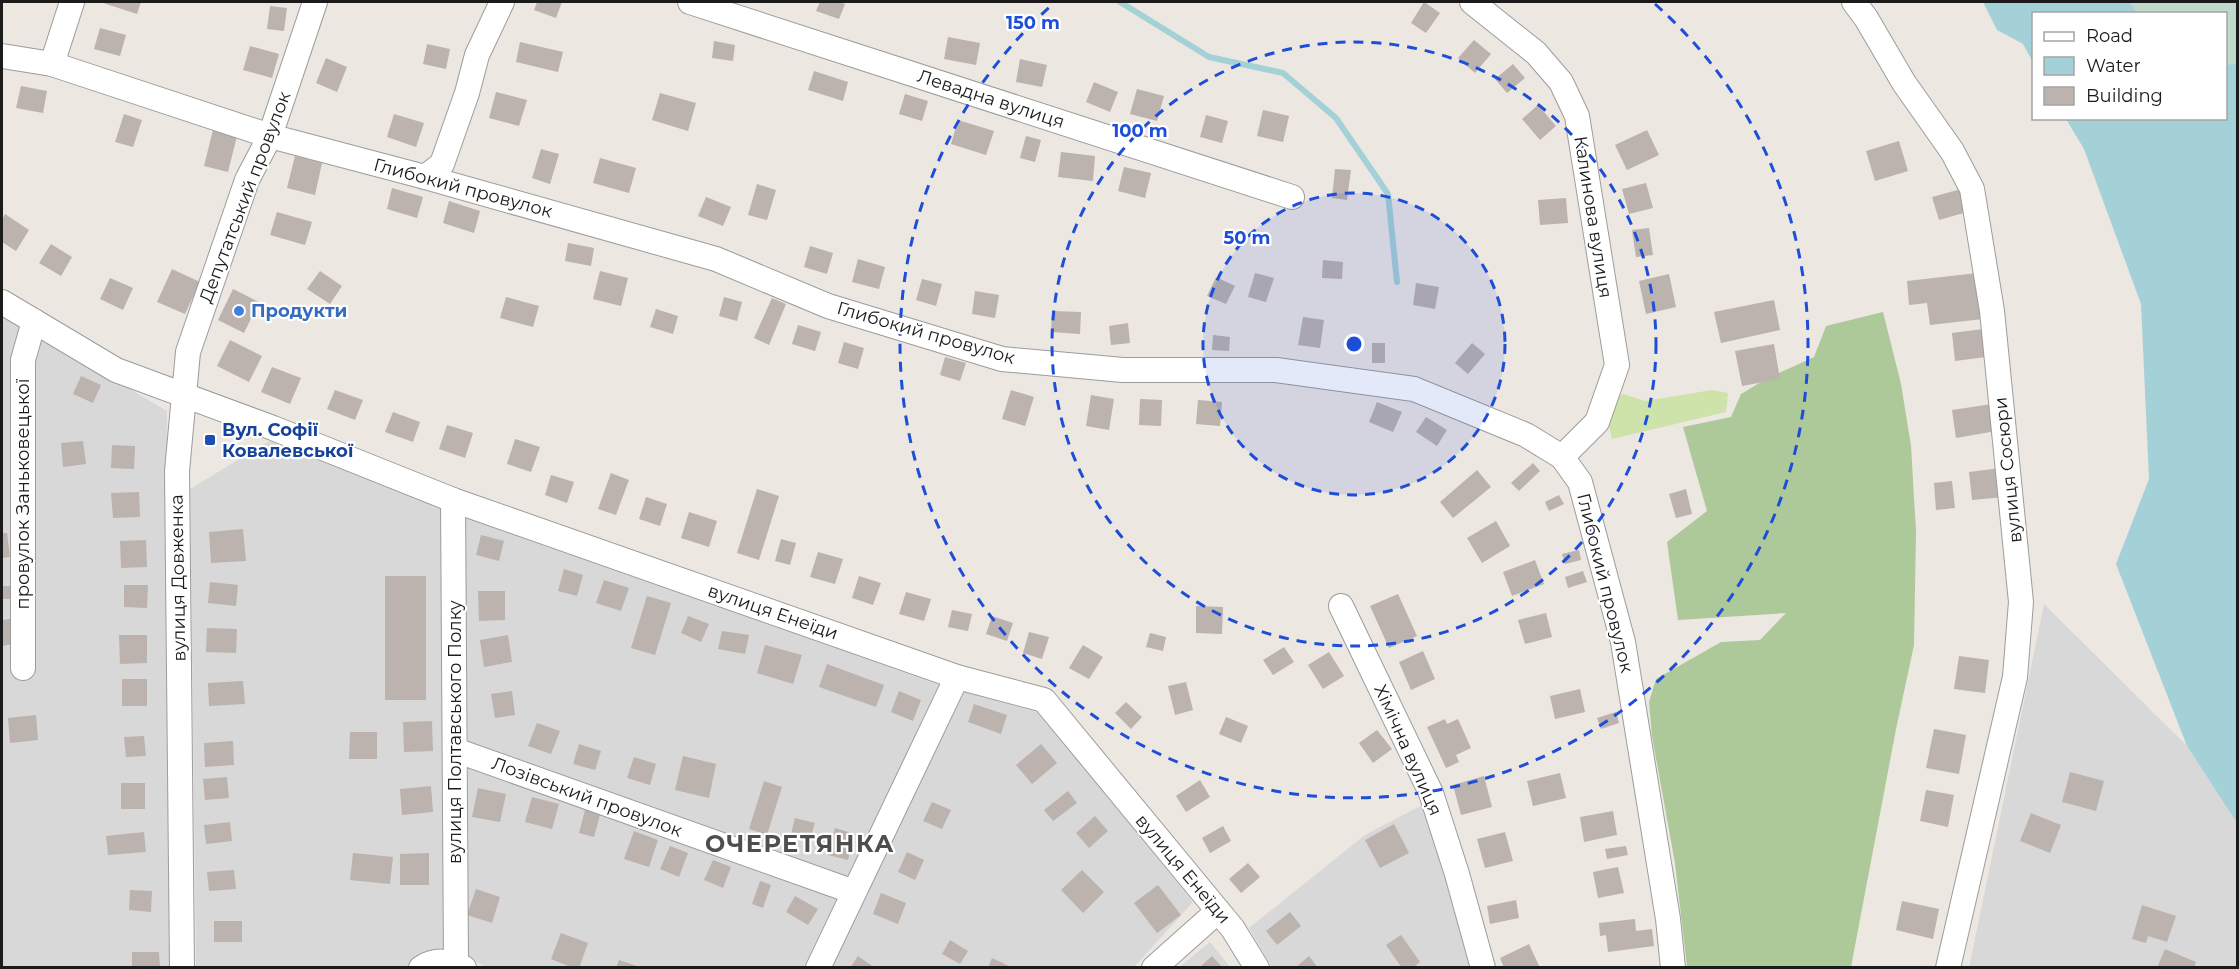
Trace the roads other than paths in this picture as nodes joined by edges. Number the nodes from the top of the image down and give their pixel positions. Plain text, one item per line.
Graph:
1 (72, 2) edge
2 (315, 2) edge
3 (502, 2) edge
4 (690, 2) edge
5 (1472, 2) edge
6 (1854, 2) edge
7 (2, 56) edge
8 (52, 64) junction
9 (270, 136) junction
10 (425, 177) junction
11 (1292, 197) dead end
12 (2, 302) edge
13 (34, 321) junction
14 (184, 395) junction
15 (1562, 457) junction
16 (453, 500) junction
17 (1341, 606) dead end
18 (23, 668) dead end
19 (957, 677) junction
20 (455, 750) junction
21 (854, 892) junction
22 (1218, 911) junction
23 (460, 965) edge
24 (182, 968) edge
25 (421, 968) edge
26 (818, 968) edge
27 (1154, 968) edge
28 (1257, 968) edge
29 (1483, 968) edge
30 (1673, 968) edge
31 (1948, 968) edge

1 - 8 street
2 - 9 street, Депутатський провулок
3 - 10 street
4 - 11 street, Левадна вулиця
5 - 15 street, Калинова вулиця
6 - 31 street, вулиця Сосюри
7 - 8 street, Глибокий провулок
8 - 9 street, Глибокий провулок
9 - 10 street, Глибокий провулок
9 - 14 street, Депутатський провулок
10 - 15 street, Глибокий провулок
12 - 13 street
13 - 14 street
13 - 18 street, провулок Заньковецької
14 - 16 street, вулиця Енеїди
14 - 24 street, вулиця Довженка
15 - 30 street, Глибокий провулок
16 - 19 street, вулиця Енеїди
16 - 20 street, вулиця Полтавського Полку
17 - 29 street, Хімічна вулиця
19 - 21 street
19 - 22 street, вулиця Енеїди
20 - 21 street, Лозівський провулок
20 - 23 street, вулиця Полтавського Полку
21 - 26 street
22 - 27 street
22 - 28 street, вулиця Енеїди
23 - 25 street, вулиця Полтавського Полку

